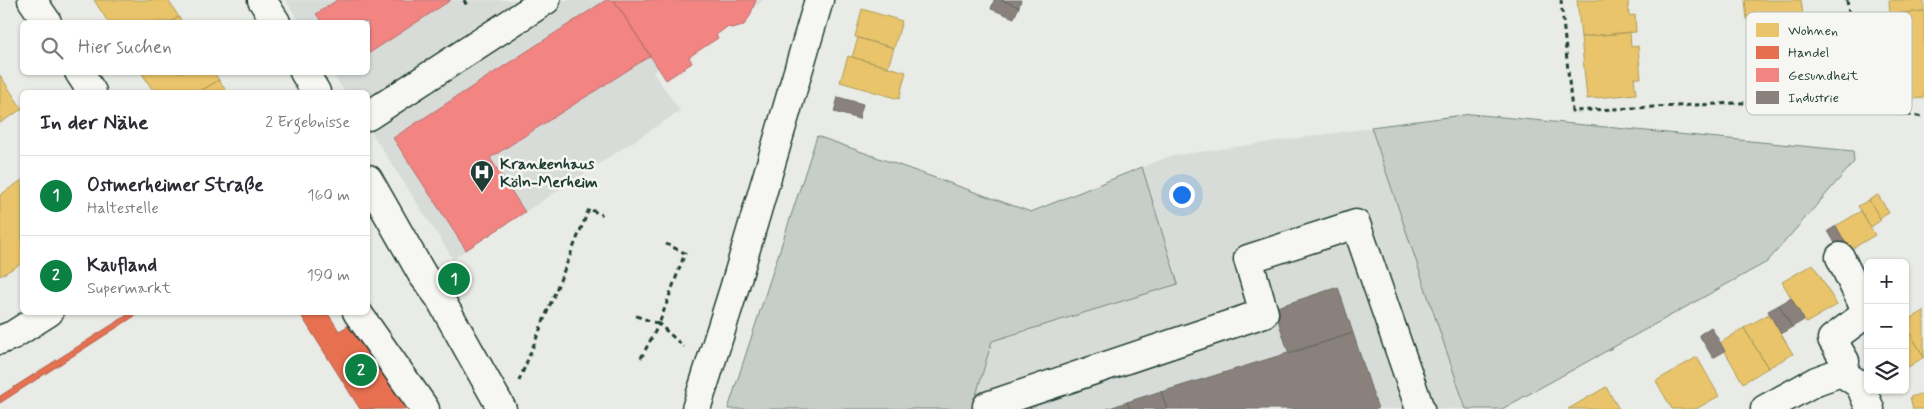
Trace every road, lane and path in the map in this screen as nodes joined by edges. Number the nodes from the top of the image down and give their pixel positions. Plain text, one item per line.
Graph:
1 (32, 0) edge
2 (464, 0) edge
3 (546, 0) edge
4 (819, 0) edge
5 (1561, 0) edge
6 (468, 8) dead end
7 (46, 20) edge
8 (81, 75) edge
9 (306, 75) edge
10 (91, 90) edge
11 (315, 90) edge
12 (1746, 103) edge
13 (370, 115) edge
14 (1909, 115) edge
15 (1924, 117) edge
16 (370, 183) edge
17 (602, 215) dead end
18 (666, 244) dead end
19 (1840, 257) dead end
20 (45, 315) edge
21 (359, 315) edge
22 (636, 316) dead end
23 (660, 324) junction
24 (0, 340) edge
25 (641, 358) dead end
26 (711, 360) junction
27 (1841, 372) junction
28 (519, 382) dead end
29 (986, 406) dead end
30 (425, 409) edge
31 (502, 409) edge
32 (696, 409) edge
33 (1420, 409) edge
34 (1765, 409) edge
35 (1870, 409) edge

1 - 7 street
2 - 6 path
3 - 13 street
4 - 26 street
5 - 12 path
8 - 10 street
9 - 11 street
14 - 15 path
16 - 31 street
17 - 28 path
18 - 23 path
19 - 27 street
20 - 24 street
21 - 30 street
22 - 23 path
23 - 25 path
23 - 26 path
26 - 32 street
27 - 34 street
27 - 35 street
29 - 33 street

